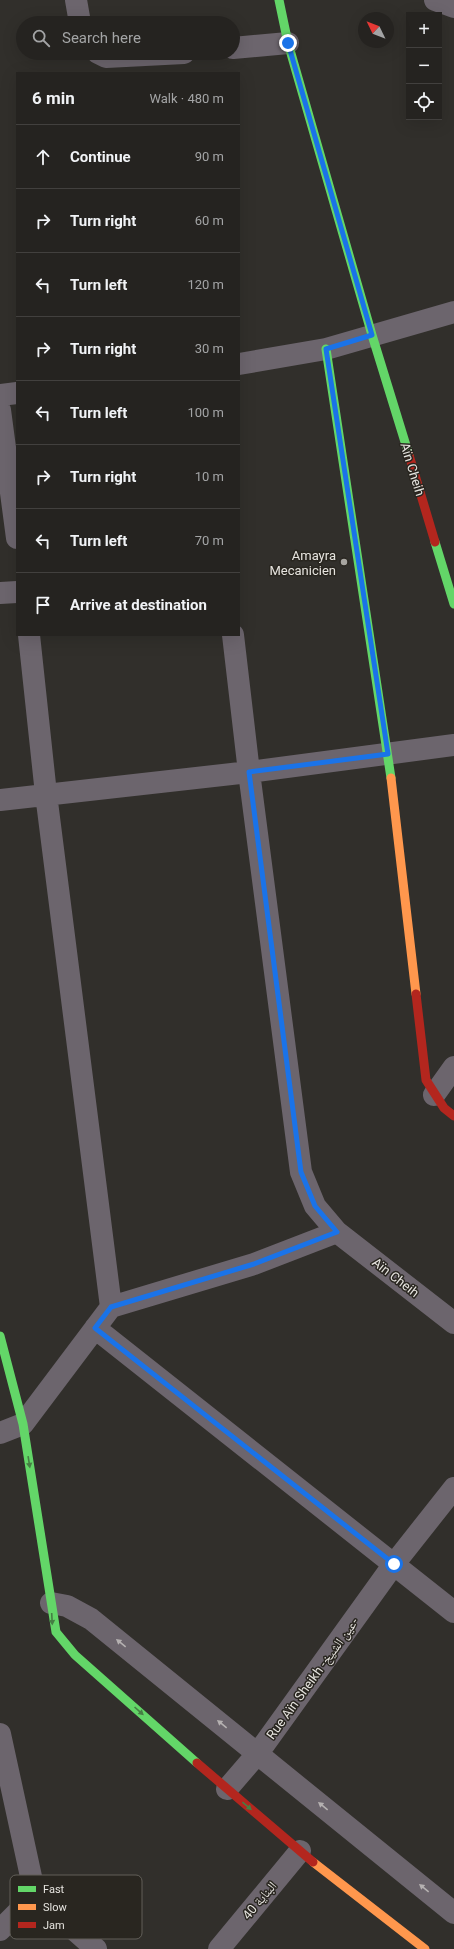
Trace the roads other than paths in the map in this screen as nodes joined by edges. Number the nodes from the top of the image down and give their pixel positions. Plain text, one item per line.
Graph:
1 (76, 0) edge
2 (279, 0) edge
3 (435, 0) edge
4 (454, 7) edge
5 (79, 16) edge
6 (288, 43) junction
7 (240, 47) edge
8 (122, 60) edge
9 (164, 60) edge
10 (150, 65) edge
11 (454, 312) edge
12 (372, 335) junction
13 (326, 349) junction
14 (240, 364) edge
15 (16, 393) edge
16 (0, 395) edge
17 (0, 410) edge
18 (16, 530) edge
19 (16, 592) edge
20 (0, 593) edge
21 (454, 604) edge
22 (29, 636) edge
23 (233, 636) edge
24 (454, 745) edge
25 (388, 754) junction
26 (249, 772) junction
27 (46, 794) junction
28 (0, 800) edge
29 (454, 1067) edge
30 (434, 1095) junction
31 (454, 1116) edge
32 (337, 1232) junction
33 (111, 1307) junction
34 (454, 1323) edge
35 (95, 1328) junction
36 (0, 1336) edge
37 (23, 1424) junction
38 (0, 1433) edge
39 (454, 1488) edge
40 (394, 1564) junction
41 (51, 1603) junction
42 (454, 1612) edge
43 (0, 1734) edge
44 (258, 1754) junction
45 (226, 1789) junction
46 (300, 1851) junction
47 (31, 1875) edge
48 (454, 1913) edge
49 (10, 1920) edge
50 (0, 1930) edge
51 (85, 1939) edge
52 (96, 1949) edge
53 (218, 1949) edge
54 (425, 1949) edge

1 - 5 street
2 - 6 street
3 - 4 street
6 - 7 street
6 - 12 street
8 - 10 street
9 - 10 street
11 - 12 street
12 - 13 street
12 - 21 street, Aïn Cheih
13 - 14 street
13 - 25 street
15 - 16 street
17 - 18 street
19 - 20 street
22 - 27 street
23 - 26 street, Aïn Cheih
24 - 25 street
25 - 26 street
25 - 30 street
26 - 27 street
26 - 32 street, Aïn Cheih
27 - 28 street
27 - 33 street
29 - 30 street
30 - 31 street
32 - 33 street
32 - 34 street, Aïn Cheih
33 - 35 street
35 - 37 street
35 - 40 street
36 - 37 street
37 - 38 street
37 -> 41 street
39 - 40 street, Rue Aïn Sheikh -عين الشيخ-
40 - 42 street
40 - 44 street, Rue Aïn Sheikh -عين الشيخ-
44 -> 41 street
41 -> 45 street
43 - 47 street
44 - 45 street, Rue Aïn Sheikh -عين الشيخ-
48 -> 44 street
45 -> 46 street
46 - 53 street, البناية 40
46 - 54 street
49 - 50 street
51 - 52 street

